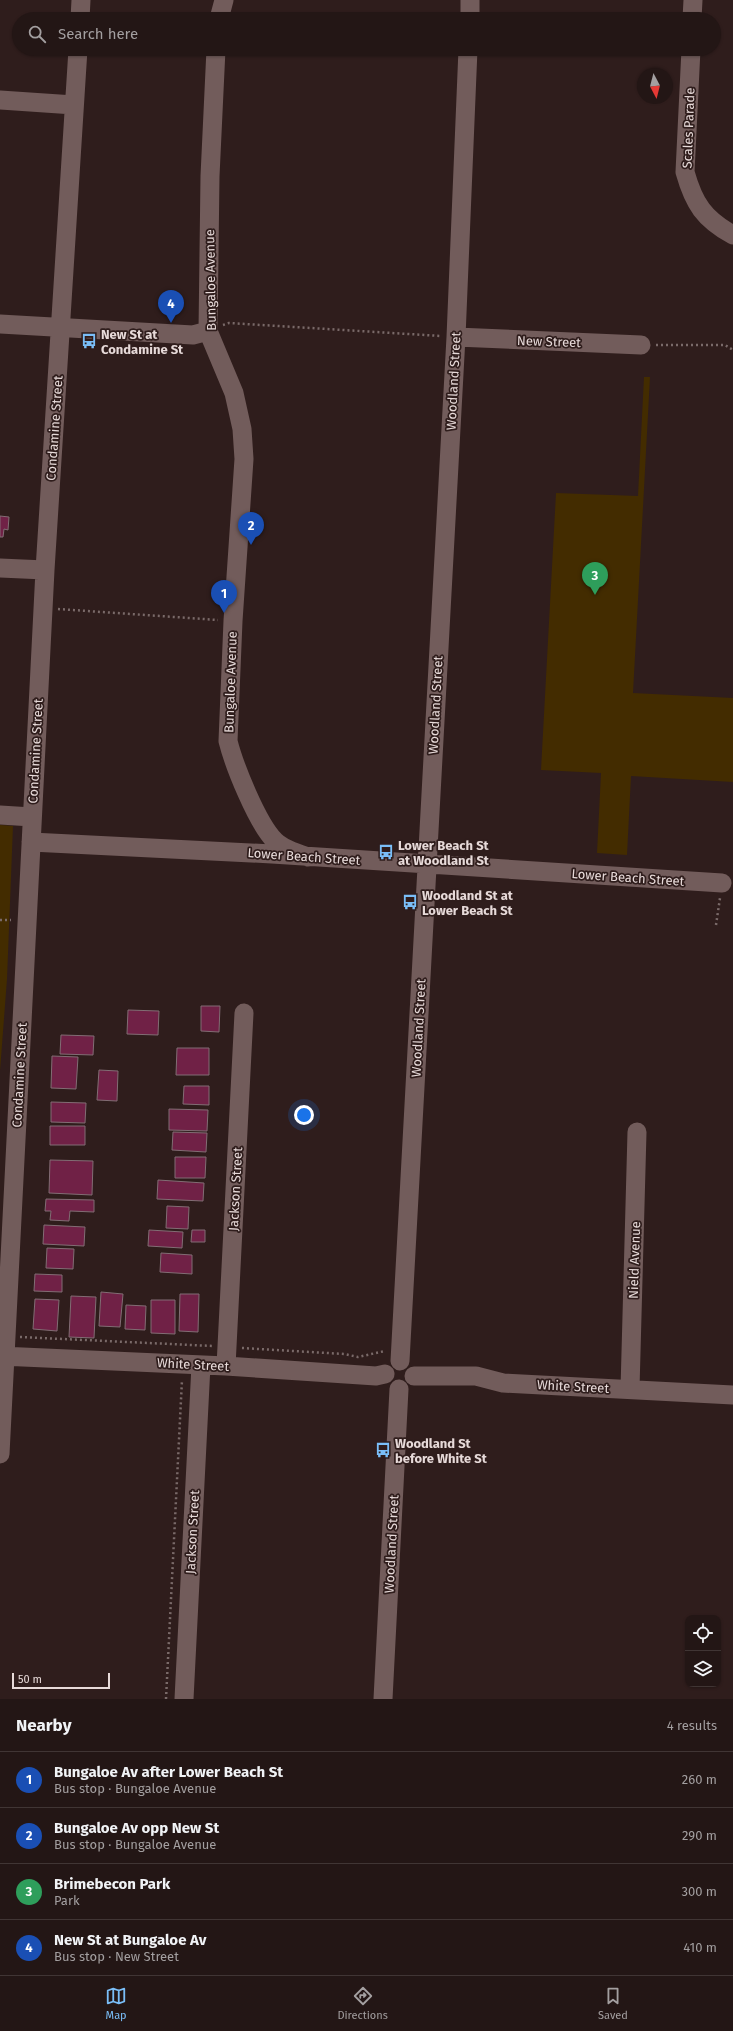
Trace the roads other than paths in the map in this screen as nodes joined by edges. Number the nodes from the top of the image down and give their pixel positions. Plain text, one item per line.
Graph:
1 (81, 0) edge
2 (224, 0) edge
3 (470, 0) edge
4 (693, 0) edge
5 (80, 12) edge
6 (221, 12) edge
7 (470, 12) edge
8 (692, 12) edge
9 (78, 56) edge
10 (216, 56) edge
11 (468, 56) edge
12 (691, 56) edge
13 (0, 100) edge
14 (74, 105) junction
15 (733, 234) edge
16 (0, 324) edge
17 (60, 328) junction
18 (208, 331) junction
19 (456, 337) junction
20 (642, 345) road end
21 (0, 568) edge
22 (45, 570) junction
23 (0, 815) edge
24 (32, 817) junction
25 (30, 842) junction
26 (308, 857) junction
27 (426, 864) junction
28 (722, 882) road end
29 (244, 1013) dead end
30 (637, 1132) dead end
31 (5, 1251) edge
32 (2, 1356) edge
33 (396, 1356) junction
34 (201, 1365) junction
35 (226, 1366) junction
36 (386, 1374) junction
37 (414, 1376) junction
38 (399, 1389) junction
39 (630, 1389) junction
40 (733, 1395) edge
41 (0, 1454) edge
42 (184, 1699) edge
43 (384, 1699) edge

1 - 5 street
2 - 6 street
3 - 7 street
4 - 8 street
9 - 14 street, Condamine Street
10 - 18 street, Bungaloe Avenue
11 - 19 street, Woodland Street
12 - 15 street, Scales Parade
13 - 14 street
14 - 17 street, Condamine Street
16 - 17 street
17 - 18 street
17 - 22 street, Condamine Street
18 - 26 street, Bungaloe Avenue
19 - 20 street, New Street
19 - 27 street, Woodland Street
21 - 22 street
22 - 24 street, Condamine Street
23 - 24 street
24 - 25 street, Condamine Street
25 - 26 street, Lower Beach Street
25 - 31 street, Condamine Street
26 - 27 street, Lower Beach Street
27 - 28 street, Lower Beach Street
27 - 33 street, Woodland Street
29 - 35 street, Jackson Street
30 - 39 street, Nield Avenue
31 - 32 street, Condamine Street
32 - 34 street, White Street
32 - 41 street, Condamine Street
33 - 36 street
33 - 37 street
34 - 35 street, White Street
34 - 42 street, Jackson Street
35 - 36 street, White Street
36 - 38 street
37 - 38 street
37 - 39 street, White Street
38 - 43 street, Woodland Street
39 - 40 street, White Street

